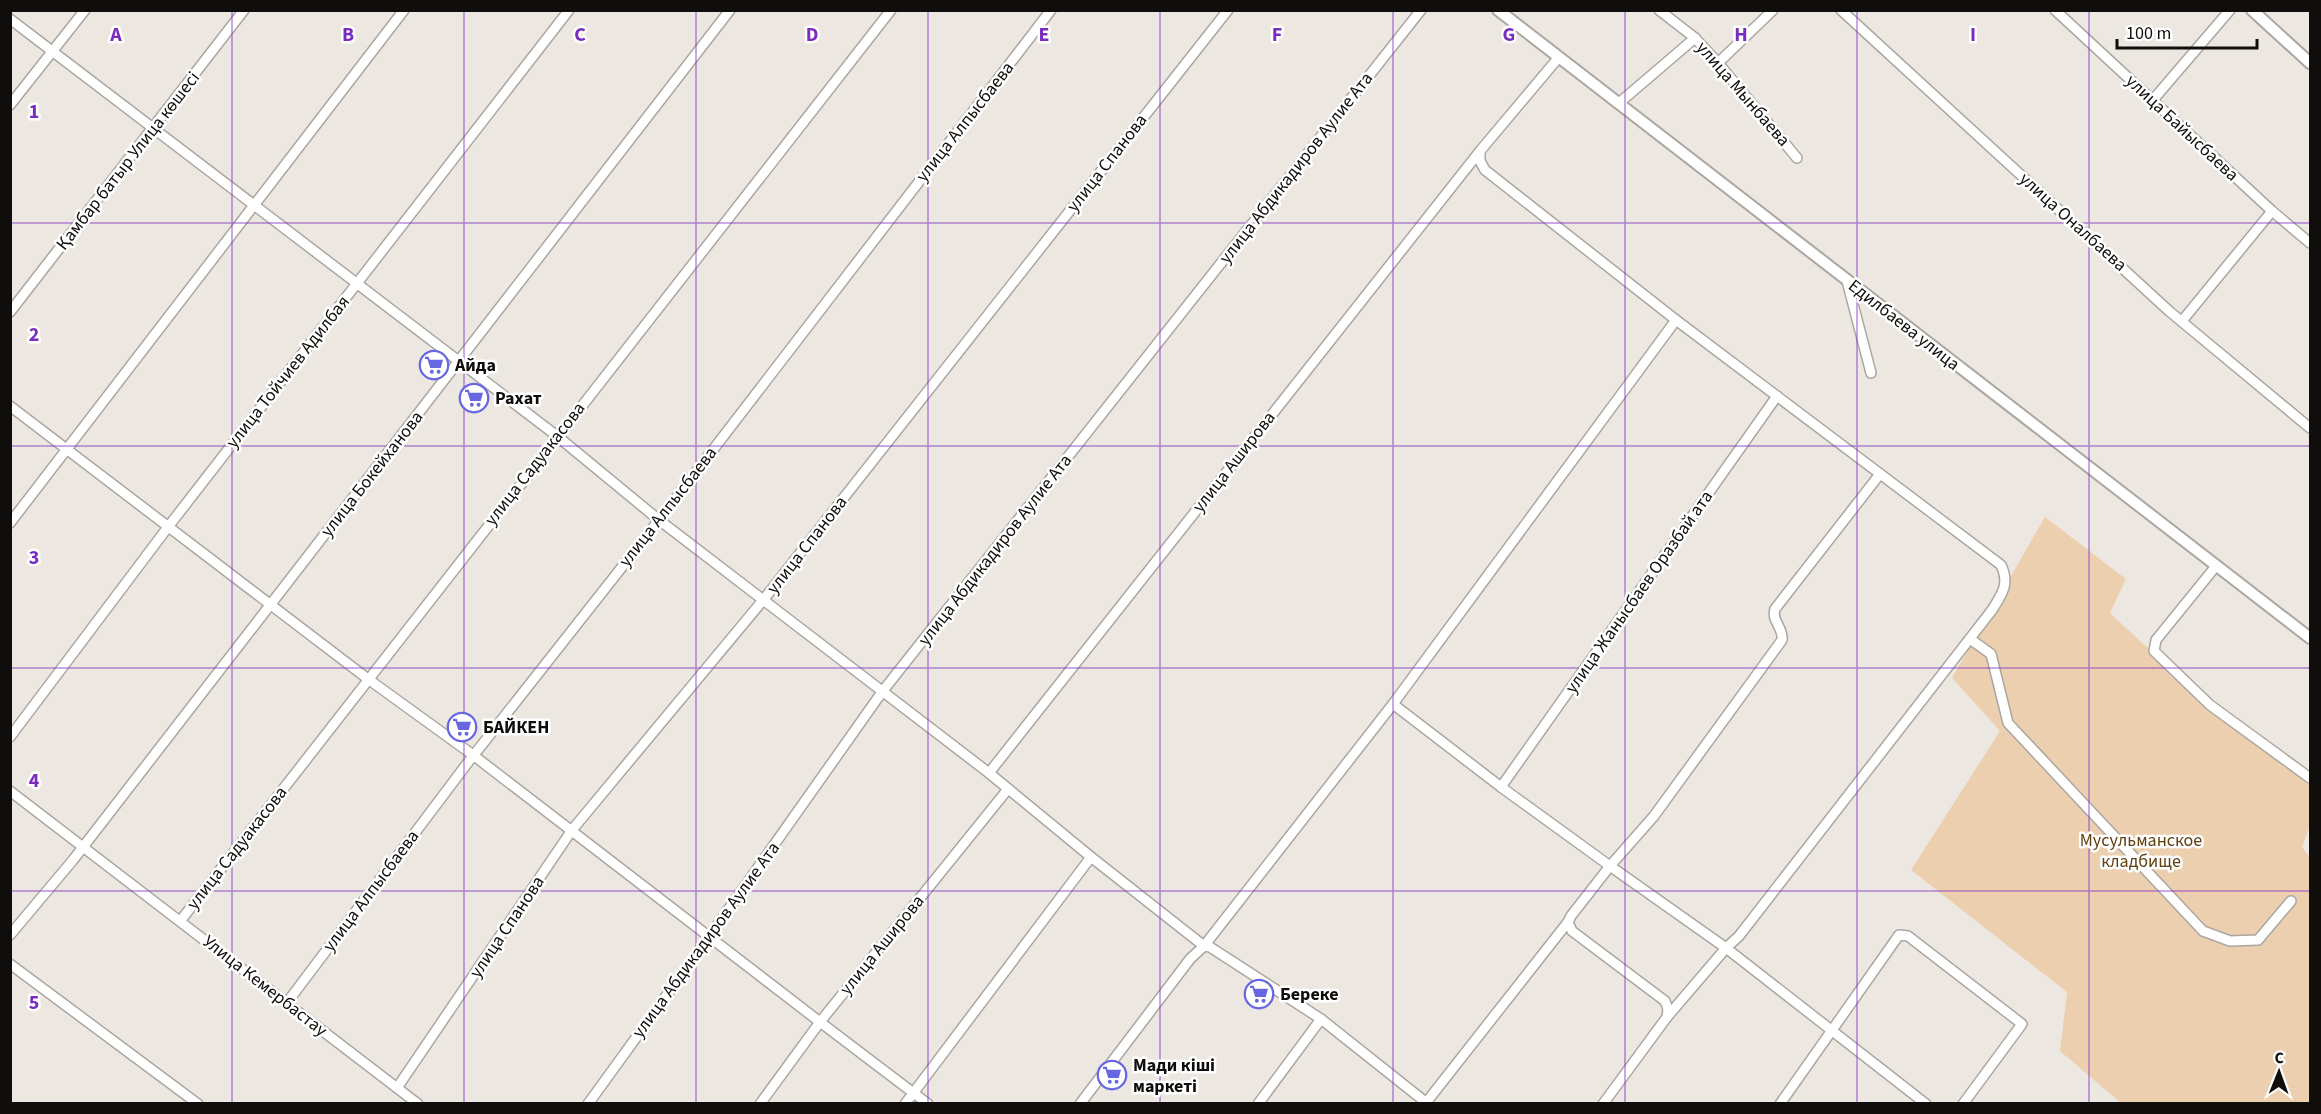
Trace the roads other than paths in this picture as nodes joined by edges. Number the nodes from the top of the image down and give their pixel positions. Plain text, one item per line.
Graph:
1 (85, 10) edge
2 (244, 10) edge
3 (404, 10) edge
4 (569, 10) edge
5 (730, 10) edge
6 (891, 10) edge
7 (1051, 10) edge
8 (1228, 10) edge
9 (1421, 10) edge
10 (1498, 10) edge
11 (1659, 10) edge
12 (1773, 10) edge
13 (1841, 10) edge
14 (2055, 10) edge
15 (2230, 10) edge
16 (2252, 10) edge
17 (10, 19) edge
18 (1695, 38) junction
19 (52, 51) junction
20 (1559, 57) junction
21 (1718, 63) junction
22 (2310, 63) edge
23 (2152, 100) junction
24 (1619, 103) junction
25 (10, 105) edge
26 (154, 127) junction
27 (1480, 151) junction
28 (1797, 158) dead end
29 (255, 206) junction
30 (2272, 211) junction
31 (2310, 243) edge
32 (1847, 281) junction
33 (356, 285) junction
34 (10, 312) edge
35 (1676, 320) junction
36 (2182, 321) junction
37 (459, 362) junction
38 (1871, 373) dead end
39 (1777, 396) junction
40 (10, 406) edge
41 (2310, 428) edge
42 (557, 436) junction
43 (68, 449) junction
44 (1880, 474) junction
45 (659, 520) junction
46 (10, 523) edge
47 (168, 527) junction
48 (2216, 566) junction
49 (764, 599) junction
50 (270, 605) junction
51 (2310, 638) edge
52 (1970, 639) junction
53 (368, 679) junction
54 (882, 692) junction
55 (1393, 704) junction
56 (10, 737) edge
57 (473, 755) junction
58 (989, 773) junction
59 (2310, 778) edge
60 (1501, 787) junction
61 (1008, 789) junction
62 (10, 790) edge
63 (572, 830) junction
64 (83, 846) junction
65 (1090, 857) junction
66 (1610, 866) junction
67 (2291, 901) dead end
68 (181, 920) junction
69 (1568, 922) junction
70 (10, 936) edge
71 (709, 937) junction
72 (1204, 946) junction
73 (1726, 948) junction
74 (10, 964) edge
75 (286, 1004) junction
76 (1667, 1017) junction
77 (1321, 1019) junction
78 (820, 1023) junction
79 (1832, 1030) junction
80 (397, 1088) junction
81 (913, 1093) junction
82 (1426, 1103) edge
83 (198, 1104) edge
84 (418, 1104) edge
85 (588, 1104) edge
86 (760, 1104) edge
87 (905, 1104) edge
88 (928, 1104) edge
89 (1080, 1104) edge
90 (1258, 1104) edge
91 (1603, 1104) edge
92 (1780, 1104) edge
93 (1926, 1104) edge
94 (1963, 1104) edge

1 - 19 street
2 - 26 street, Қамбар батыр Улица көшесі
3 - 29 street
4 - 33 street, улица Тойчиев Адилбая
5 - 37 street, улица Бокейханова
6 - 42 street, улица Садуакасова
7 - 45 street, улица Алпысбаева
8 - 49 street, улица Спанова
9 - 54 street, улица Абдикадиров Аулие Ата
10 - 20 street, Едилбаева улица
11 - 18 street, улица Мынбаева
12 - 21 street
13 - 36 street, улица Оналбаева
14 - 23 street, улица Байысбаева
15 - 23 street
16 - 22 street
17 - 19 street
18 - 21 street, улица Мынбаева
18 - 24 street
19 - 25 street
19 - 26 street
20 - 24 street, Едилбаева улица
20 - 27 street, улица Аширова
21 - 28 street, улица Мынбаева
23 - 30 street, улица Байысбаева
24 - 32 street, Едилбаева улица
26 - 29 street
26 - 34 street, Қамбар батыр Улица көшесі
27 - 35 street
27 - 58 street, улица Аширова
29 - 33 street
29 - 43 street
30 - 31 street, улица Байысбаева
30 - 36 street
32 - 38 street
32 - 48 street, Едилбаева улица
33 - 37 street
33 - 47 street, улица Тойчиев Адилбая
35 - 39 street
35 - 55 street
36 - 41 street, улица Оналбаева
37 - 42 street
37 - 50 street, улица Бокейханова
39 - 44 street
39 - 60 street, улица Жанысбаев Оразбай ата
40 - 43 street
42 - 45 street
42 - 53 street, улица Садуакасова
43 - 46 street
43 - 47 street
44 - 52 street
44 - 66 street
45 - 49 street
45 - 57 street, улица Алпысбаева
47 - 50 street
47 - 56 street, улица Тойчиев Адилбая
48 - 51 street, Едилбаева улица
48 - 59 street
49 - 54 street
49 - 63 street, улица Спанова
50 - 53 street
50 - 64 street, улица Бокейханова
52 - 67 street
52 - 73 street
53 - 57 street
53 - 68 street, улица Садуакасова
54 - 58 street
54 - 71 street, улица Абдикадиров Аулие Ата
55 - 60 street
55 - 72 street
57 - 63 street
57 - 75 street, улица Алпысбаева
58 - 61 street
60 - 66 street
61 - 65 street
61 - 78 street, улица Аширова
62 - 64 street, Улица Кемербастау
63 - 71 street
63 - 80 street, улица Спанова
64 - 68 street, Улица Кемербастау
64 - 70 street, улица Бокейханова
65 - 72 street
65 - 81 street
66 - 69 street
66 - 73 street
68 - 75 street, Улица Кемербастау
69 - 76 street
69 - 82 street
71 - 78 street
71 - 85 street, улица Абдикадиров Аулие Ата
72 - 77 street
72 - 89 street
73 - 76 street
73 - 79 street
74 - 83 street
75 - 80 street, Улица Кемербастау
76 - 91 street
77 - 82 street
77 - 90 street
78 - 81 street
78 - 86 street, улица Аширова
79 - 92 street
79 - 93 street
79 - 94 street
80 - 84 street, Улица Кемербастау
81 - 87 street
81 - 88 street

